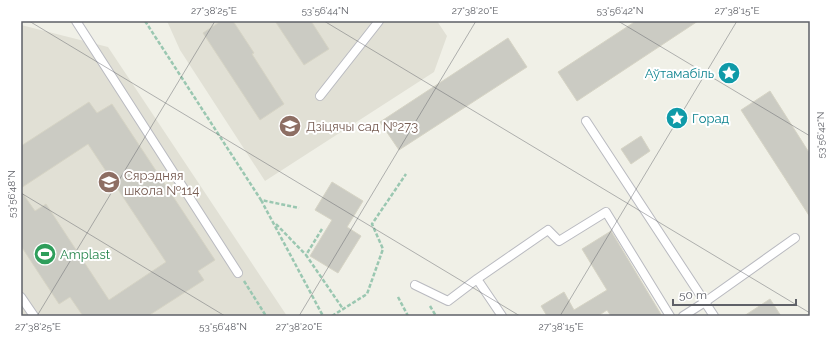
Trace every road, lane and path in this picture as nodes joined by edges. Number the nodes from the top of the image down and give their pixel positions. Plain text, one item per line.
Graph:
1 (76, 21) edge
2 (145, 21) edge
3 (379, 21) edge
4 (320, 96) dead end
5 (586, 121) dead end
6 (406, 174) dead end
7 (261, 200) junction
8 (299, 208) dead end
9 (273, 222) junction
10 (322, 229) dead end
11 (795, 238) dead end
12 (306, 255) junction
13 (238, 274) joint
14 (477, 279) junction
15 (415, 285) dead end
16 (21, 297) edge
17 (398, 297) dead end
18 (705, 302) junction
19 (343, 309) junction
20 (34, 316) edge
21 (266, 316) edge
22 (323, 316) edge
23 (332, 316) edge
24 (408, 316) edge
25 (502, 316) edge
26 (670, 316) edge
27 (683, 316) edge
28 (714, 316) edge

1 - 13 lane
2 - 7 path
3 - 4 lane
5 - 18 lane
6 - 19 path
7 - 8 path
7 - 9 path
9 - 12 path
9 - 22 path
10 - 12 path
11 - 18 lane
12 - 19 path
13 - 21 path
14 - 15 lane
14 - 25 lane
14 - 26 lane
16 - 20 lane
17 - 24 path
18 - 27 lane
18 - 28 lane
19 - 23 path

